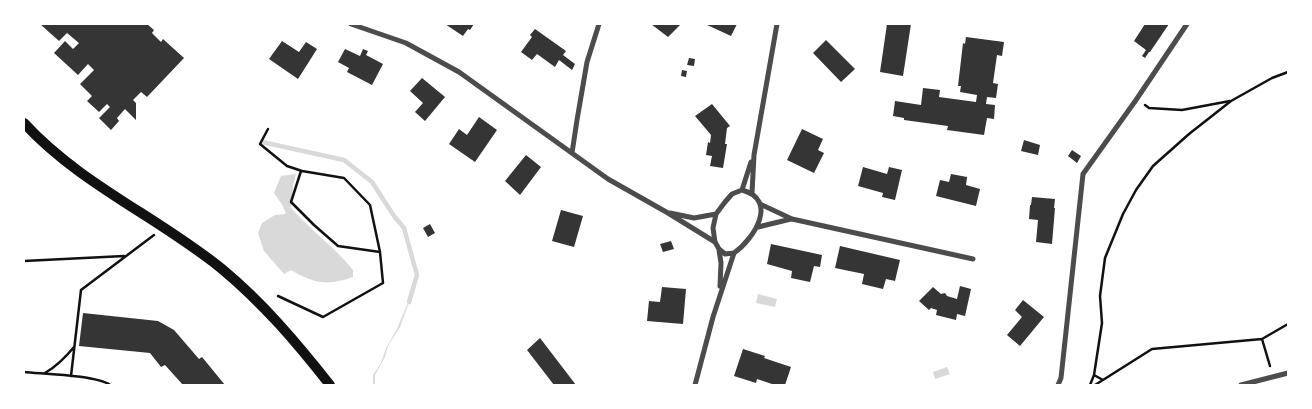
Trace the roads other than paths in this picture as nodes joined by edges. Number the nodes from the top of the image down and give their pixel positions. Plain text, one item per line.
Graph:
1 (351, 24) edge
2 (598, 24) edge
3 (777, 24) edge
4 (1187, 24) edge
5 (24, 123) edge
6 (572, 154) junction
7 (754, 155) junction
8 (742, 190) junction
9 (752, 193) junction
10 (760, 204) junction
11 (668, 213) junction
12 (716, 214) junction
13 (792, 218) junction
14 (758, 227) junction
15 (715, 242) junction
16 (719, 249) junction
17 (734, 253) junction
18 (973, 259) dead end
19 (717, 306) junction
20 (1288, 372) edge
21 (330, 385) edge
22 (695, 385) edge
23 (1058, 385) edge
24 (1241, 385) edge

1 - 6 street
2 - 6 street
3 - 7 street
4 - 23 street
5 - 21 main road
6 - 11 street
7 - 8 street
7 - 9 street
8 - 9 street
8 - 12 street
9 - 10 street
10 - 13 street
10 - 14 street
11 - 12 street
11 - 15 street
12 - 15 street
13 - 14 street
13 - 18 street
14 - 17 street
15 - 16 street
16 - 17 street
16 - 19 street
17 - 19 street
19 - 22 street
20 - 24 street

